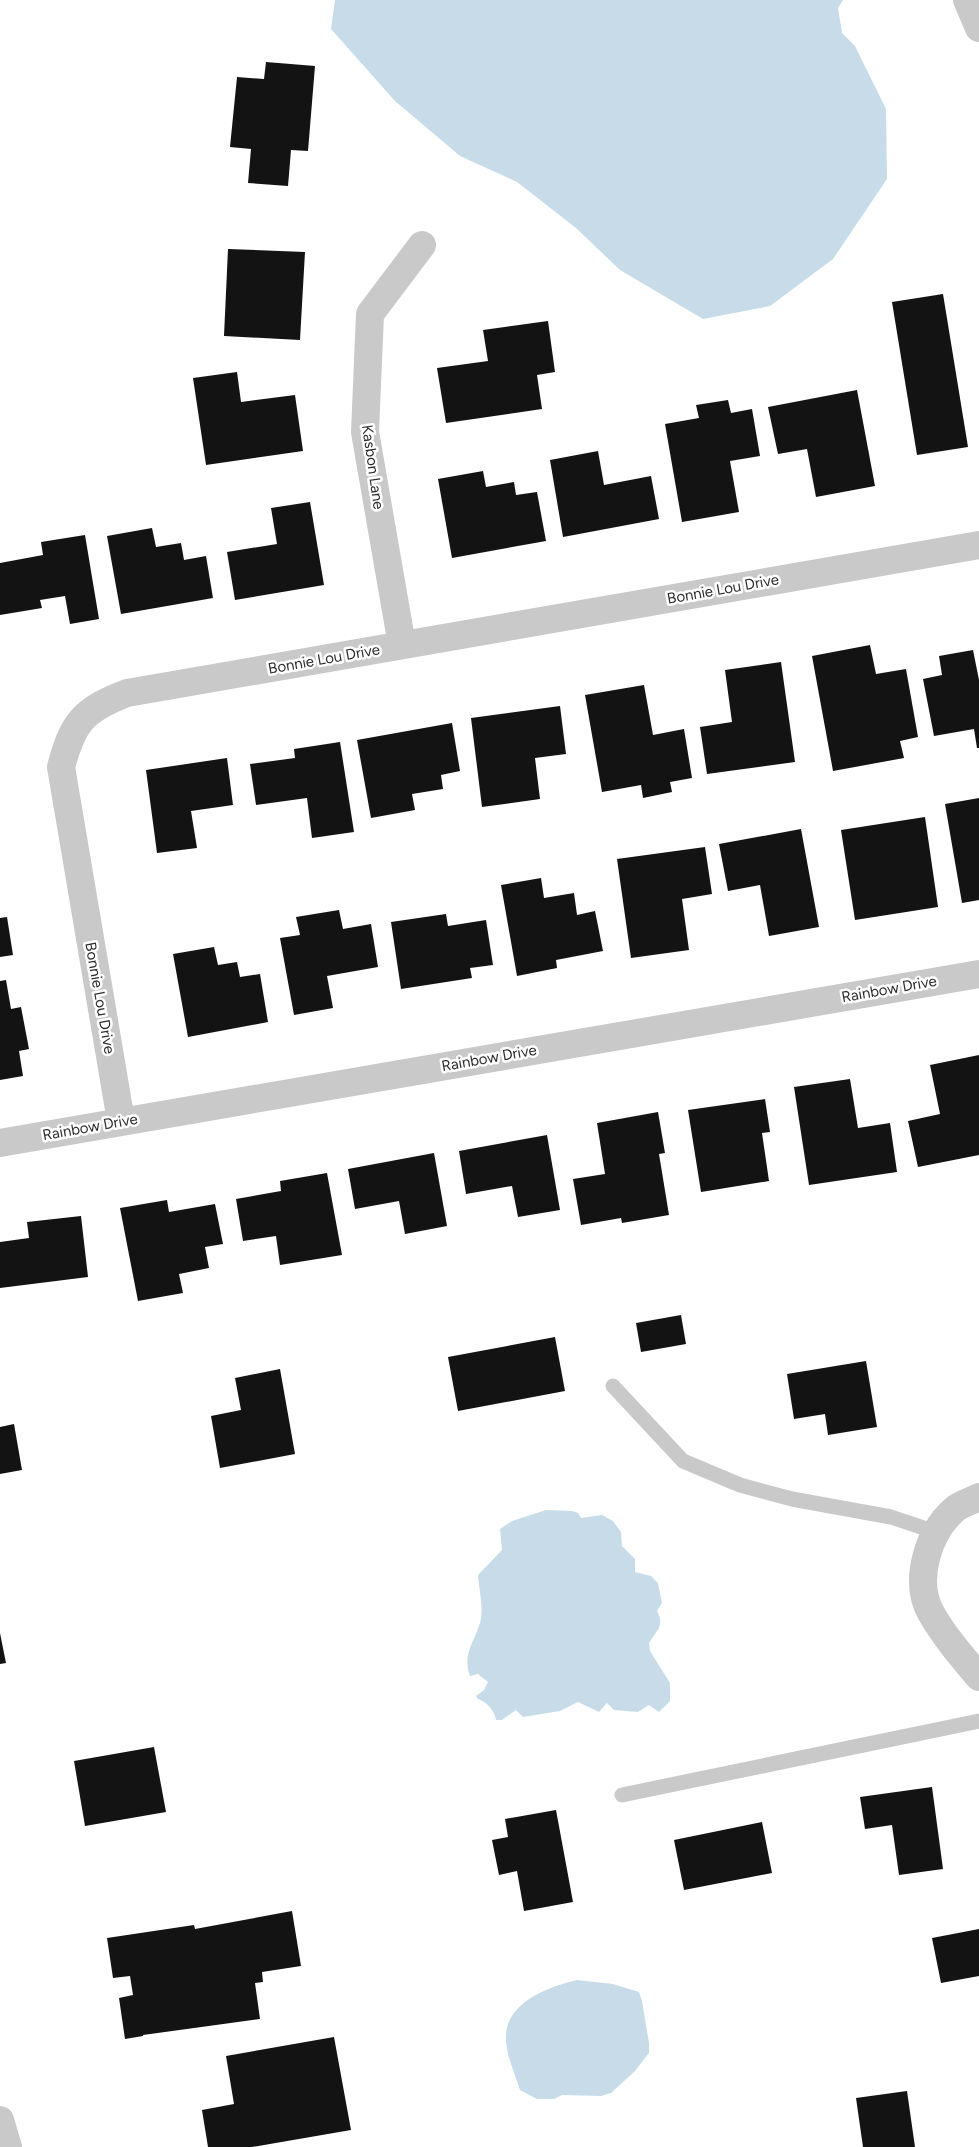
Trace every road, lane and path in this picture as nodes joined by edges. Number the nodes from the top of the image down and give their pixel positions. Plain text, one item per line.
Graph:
1 (967, 0) edge
2 (979, 28) edge
3 (422, 245) dead end
4 (979, 545) edge
5 (402, 645) junction
6 (979, 974) edge
7 (121, 1121) junction
8 (0, 1143) edge
9 (613, 1386) dead end
10 (979, 1497) edge
11 (936, 1532) junction
12 (979, 1677) edge
13 (979, 1721) edge
14 (622, 1795) dead end
15 (0, 2120) edge
16 (8, 2147) edge

1 - 2 street
3 - 5 street, Kasbon Lane
4 - 5 street, Bonnie Lou Drive
5 - 7 street, Bonnie Lou Drive
6 - 7 street, Rainbow Drive
7 - 8 street, Rainbow Drive
9 - 11 lane
10 - 11 street
11 - 12 street
13 - 14 lane
15 - 16 street

